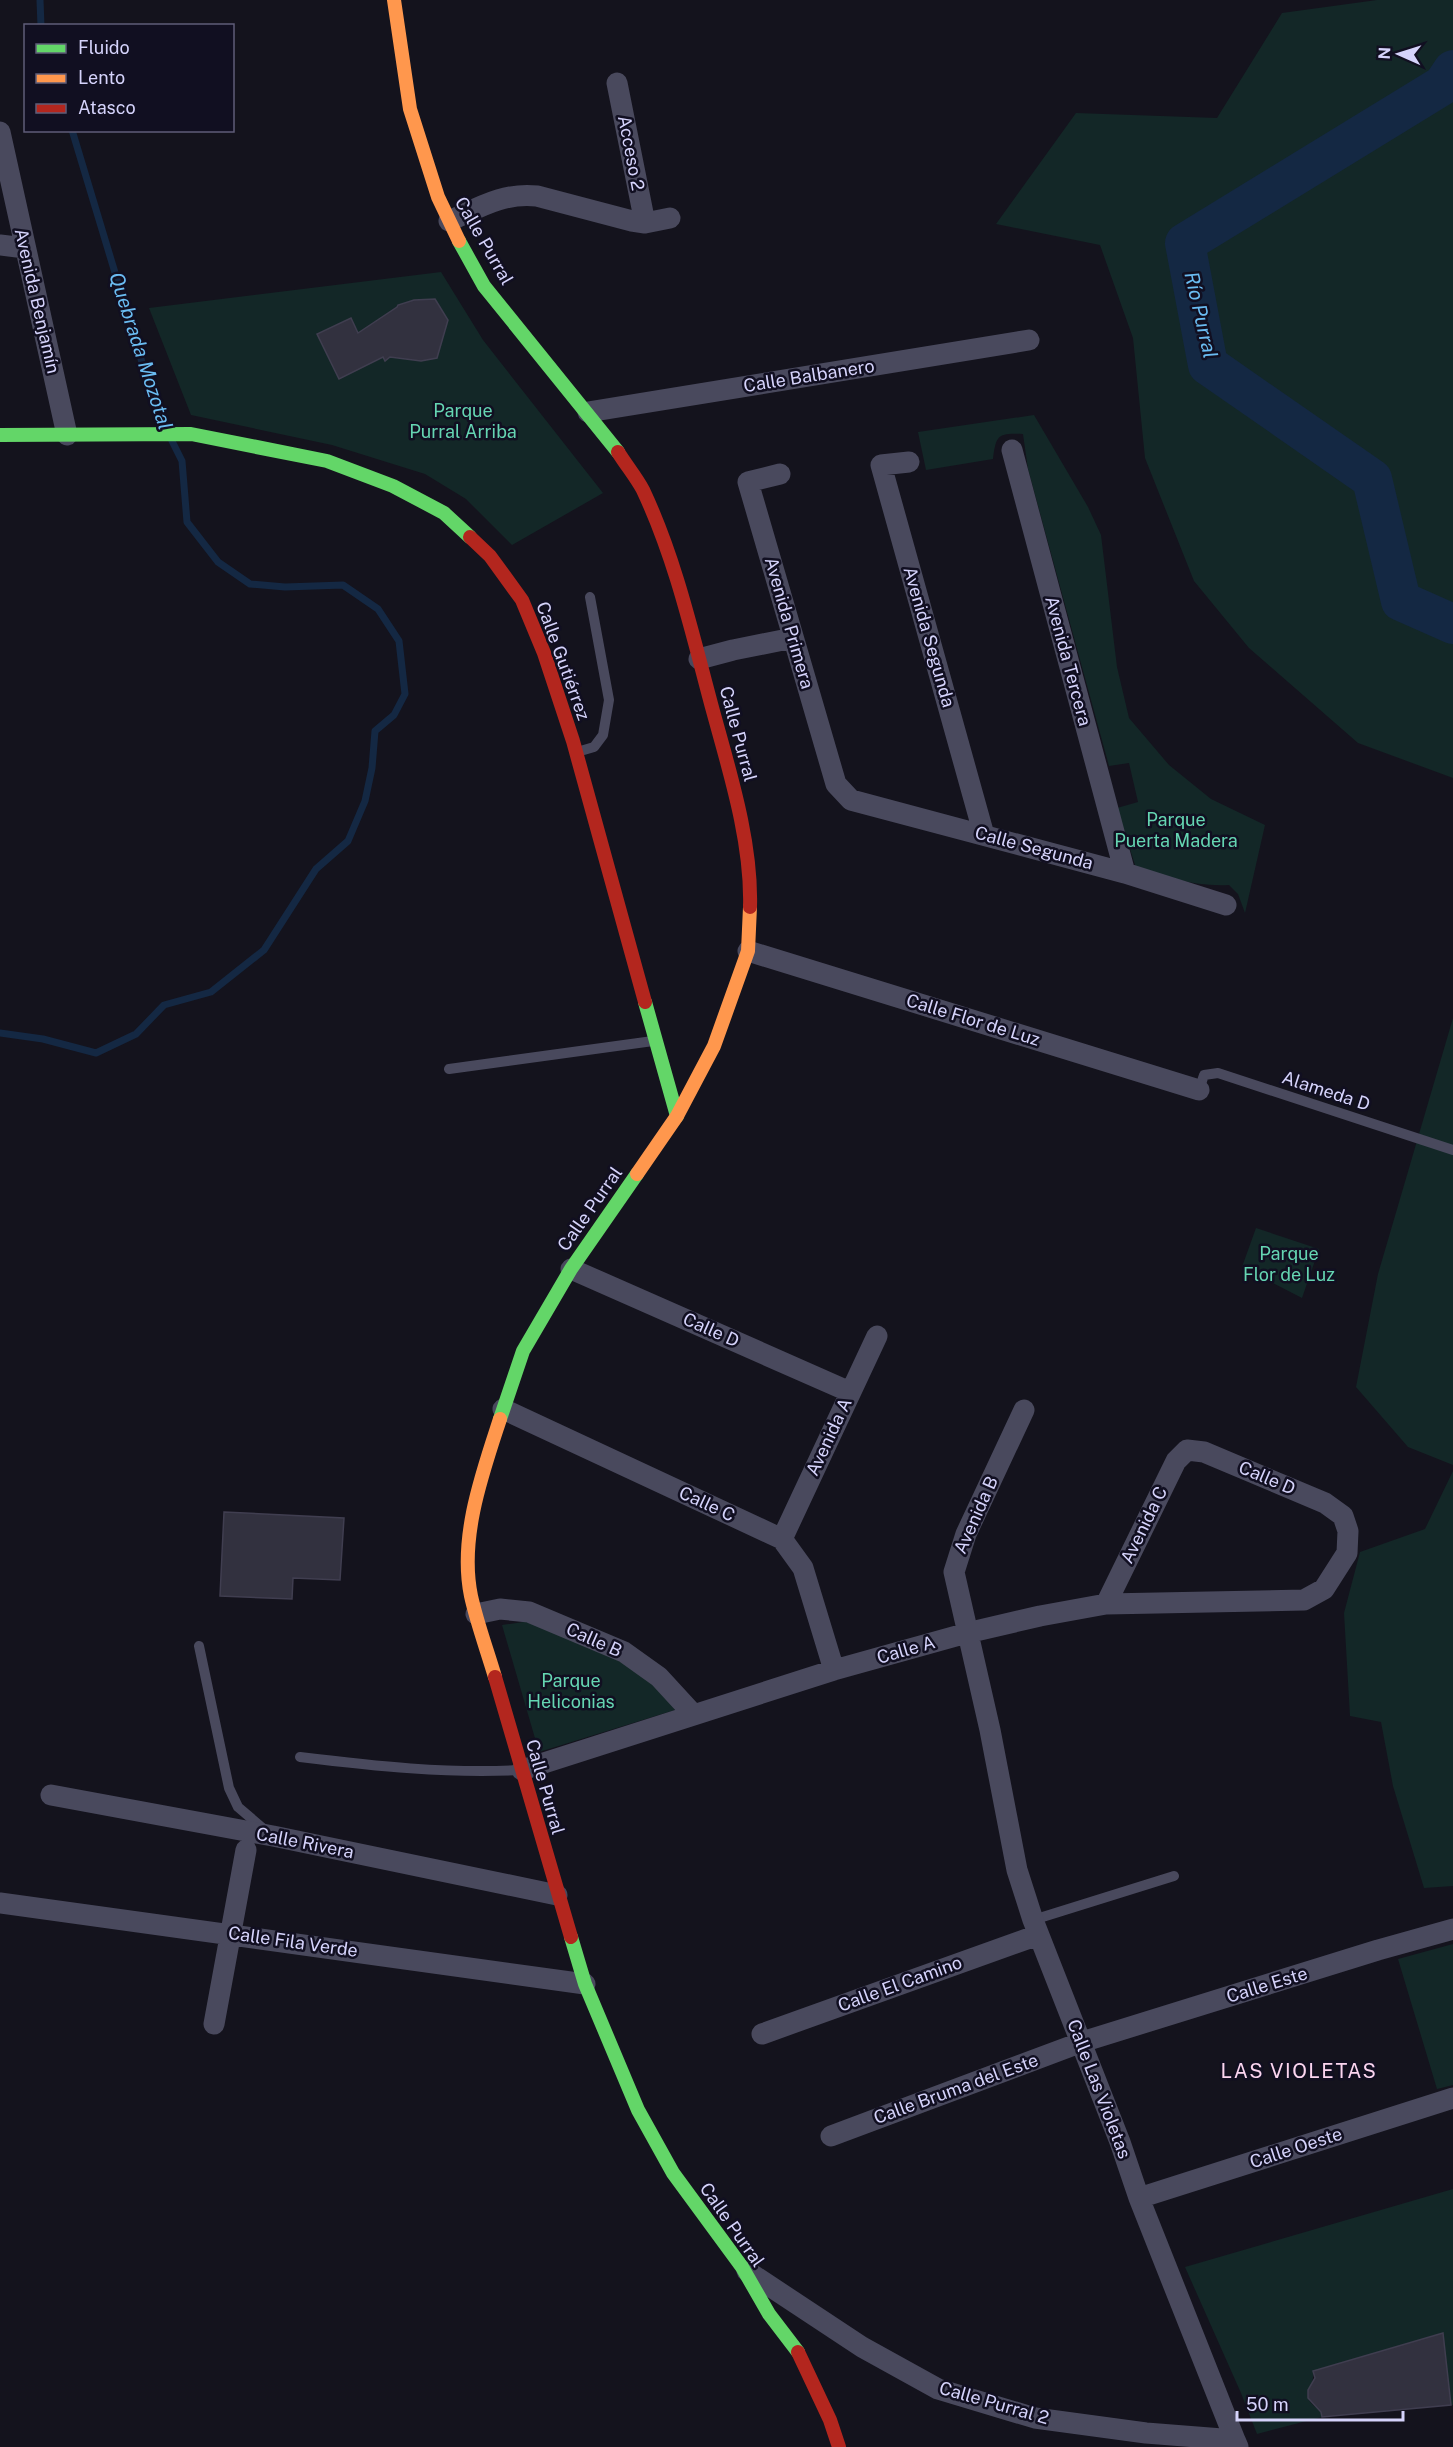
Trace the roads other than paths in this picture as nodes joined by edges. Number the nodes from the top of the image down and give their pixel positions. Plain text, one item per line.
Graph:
1 (394, 0) edge
2 (617, 83) dead end
3 (0, 132) edge
4 (670, 218) dead end
5 (449, 221) junction
6 (645, 223) junction
7 (0, 245) edge
8 (25, 248) junction
9 (1029, 340) dead end
10 (588, 412) junction
11 (0, 435) edge
12 (67, 435) junction
13 (1012, 450) dead end
14 (909, 462) dead end
15 (780, 474) dead end
16 (590, 597) dead end
17 (793, 638) junction
18 (699, 659) junction
19 (576, 752) junction
20 (842, 793) joint
21 (984, 835) junction
22 (1125, 873) junction
23 (1226, 905) dead end
24 (748, 951) junction
25 (656, 1040) junction
26 (449, 1070) dead end
27 (1199, 1090) joint
28 (677, 1116) junction
29 (1453, 1150) edge
30 (571, 1269) junction
31 (877, 1336) dead end
32 (850, 1392) junction
33 (503, 1409) junction
34 (1024, 1410) dead end
35 (1187, 1450) joint
36 (782, 1539) junction
37 (1304, 1600) joint
38 (1106, 1604) junction
39 (476, 1614) junction
40 (967, 1633) junction
41 (199, 1646) dead end
42 (834, 1670) junction
43 (693, 1714) junction
44 (990, 1730) joint
45 (300, 1757) dead end
46 (522, 1770) junction
47 (51, 1795) dead end
48 (273, 1836) junction
49 (246, 1850) dead end
50 (1174, 1876) dead end
51 (557, 1895) junction
52 (0, 1903) edge
53 (1036, 1927) junction
54 (1453, 1929) edge
55 (230, 1934) junction
56 (585, 1984) junction
57 (214, 2024) dead end
58 (762, 2034) dead end
59 (1082, 2042) junction
60 (1453, 2098) edge
61 (831, 2136) dead end
62 (1139, 2198) junction
63 (742, 2267) junction
64 (1237, 2443) edge
65 (839, 2447) edge

1 - 5 street, Calle Purral
2 - 6 street, Acceso 2
3 - 8 street, Avenida Benjamín
4 - 6 street
5 - 6 street
5 - 10 street, Calle Purral
7 - 8 street
8 - 12 street, Avenida Benjamín
9 - 10 street, Calle Balbanero
10 - 18 street, Calle Purral
11 - 12 street, Calle Gutiérrez
12 - 19 street, Calle Gutiérrez
13 - 22 street, Avenida Tercera
14 - 21 street, Avenida Segunda
15 - 17 street, Avenida Primera
16 - 19 lane
17 - 18 street
17 - 20 street, Avenida Primera
18 - 24 street, Calle Purral
19 - 25 street, Calle Gutiérrez
20 - 21 street, Calle Segunda
21 - 22 street, Calle Segunda
22 - 23 street, Calle Segunda
24 - 27 street, Calle Flor de Luz
24 - 28 street, Calle Purral
25 - 26 lane
25 - 28 street, Calle Gutiérrez
27 - 29 lane, Alameda D
28 - 30 street, Calle Purral
30 - 32 street, Calle D
30 - 33 street, Calle Purral
31 - 32 street, Avenida A
32 - 36 street, Avenida A
33 - 36 street, Calle C
33 - 39 street, Calle Purral
34 - 40 street, Avenida B
35 - 37 street, Calle D
35 - 38 street, Avenida C
36 - 42 street, Calle C
37 - 38 street, Calle A
38 - 40 street, Calle A
39 - 43 street, Calle B
39 - 46 street, Calle Purral
40 - 42 street, Calle A
40 - 44 street, Avenida B
41 - 48 lane
42 - 43 street, Calle A
43 - 46 street, Calle A
44 - 53 street, Calle Las Violetas
45 - 46 lane
46 - 51 street, Calle Purral
47 - 48 street, Calle Rivera
48 - 51 street, Calle Rivera
49 - 55 street
50 - 53 lane
51 - 56 street, Calle Purral
52 - 55 street, Calle Fila Verde
53 - 58 street, Calle El Camino
53 - 59 street, Calle Las Violetas
54 - 59 street, Calle Este
55 - 56 street, Calle Fila Verde
55 - 57 street
56 - 63 street, Calle Purral
59 - 61 street, Calle Bruma del Este
59 - 62 street, Calle Las Violetas
60 - 62 street, Calle Oeste
62 - 64 street, Calle Las Violetas
63 - 64 street, Calle Purral 2
63 - 65 street, Calle Purral

